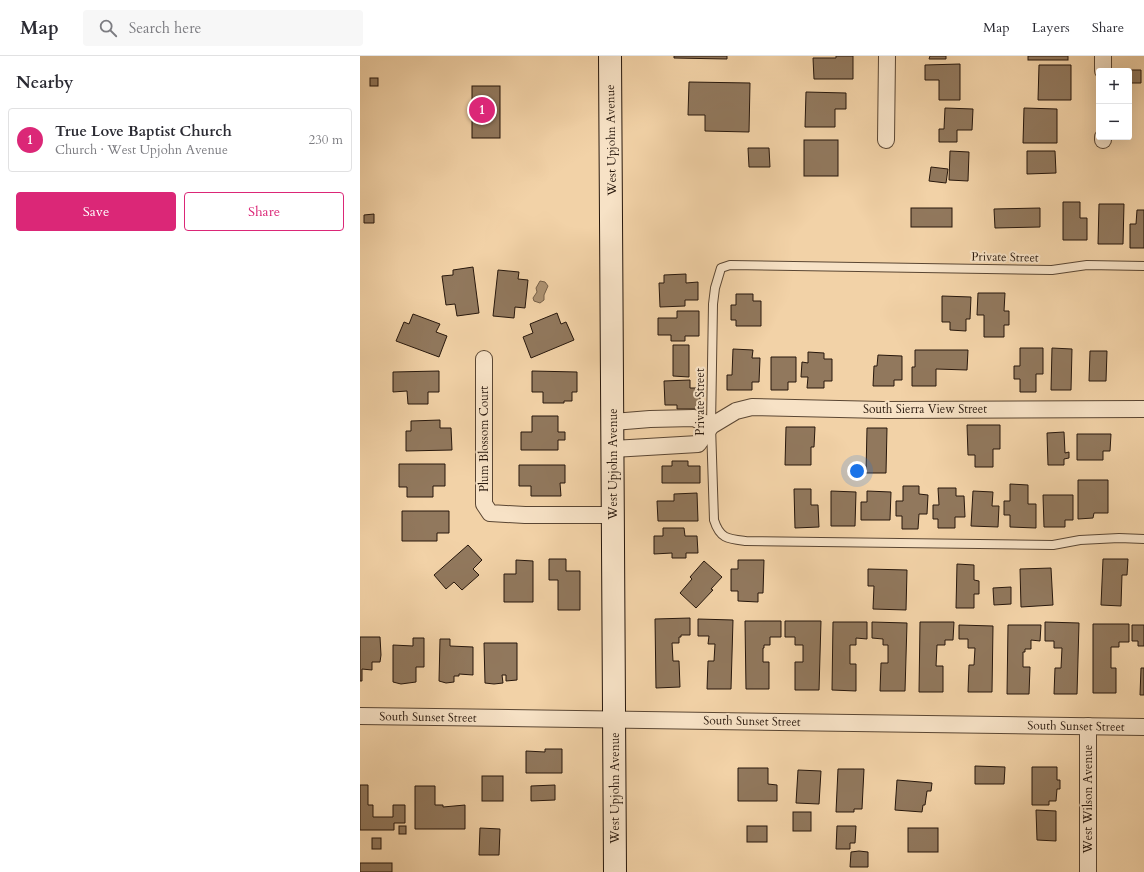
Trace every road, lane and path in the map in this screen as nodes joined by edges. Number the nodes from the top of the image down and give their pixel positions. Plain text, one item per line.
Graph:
1 (610, 56) edge
2 (887, 56) edge
3 (1103, 56) edge
4 (1103, 68) edge
5 (886, 140) dead end
6 (1144, 266) edge
7 (484, 359) dead end
8 (1144, 409) edge
9 (613, 422) junction
10 (711, 426) junction
11 (613, 449) junction
12 (614, 515) junction
13 (1144, 539) edge
14 (360, 716) edge
15 (615, 720) junction
16 (1088, 726) junction
17 (1144, 726) edge
18 (615, 872) edge
19 (1088, 872) edge

1 - 9 main road, West Upjohn Avenue
2 - 5 street
3 - 4 street
6 - 10 lane, Private Street
7 - 12 street, Plum Blossom Court
8 - 10 street, South Sierra View Street
9 - 10 street
9 - 11 main road, West Upjohn Avenue
10 - 11 street, South Sierra View Street
10 - 13 lane, Private Street
11 - 12 main road, West Upjohn Avenue
12 - 15 main road, West Upjohn Avenue
14 - 15 street, South Sunset Street
15 - 16 street, South Sunset Street
15 - 18 main road, West Upjohn Avenue
16 - 17 street, South Sunset Street
16 - 19 street, West Wilson Avenue

